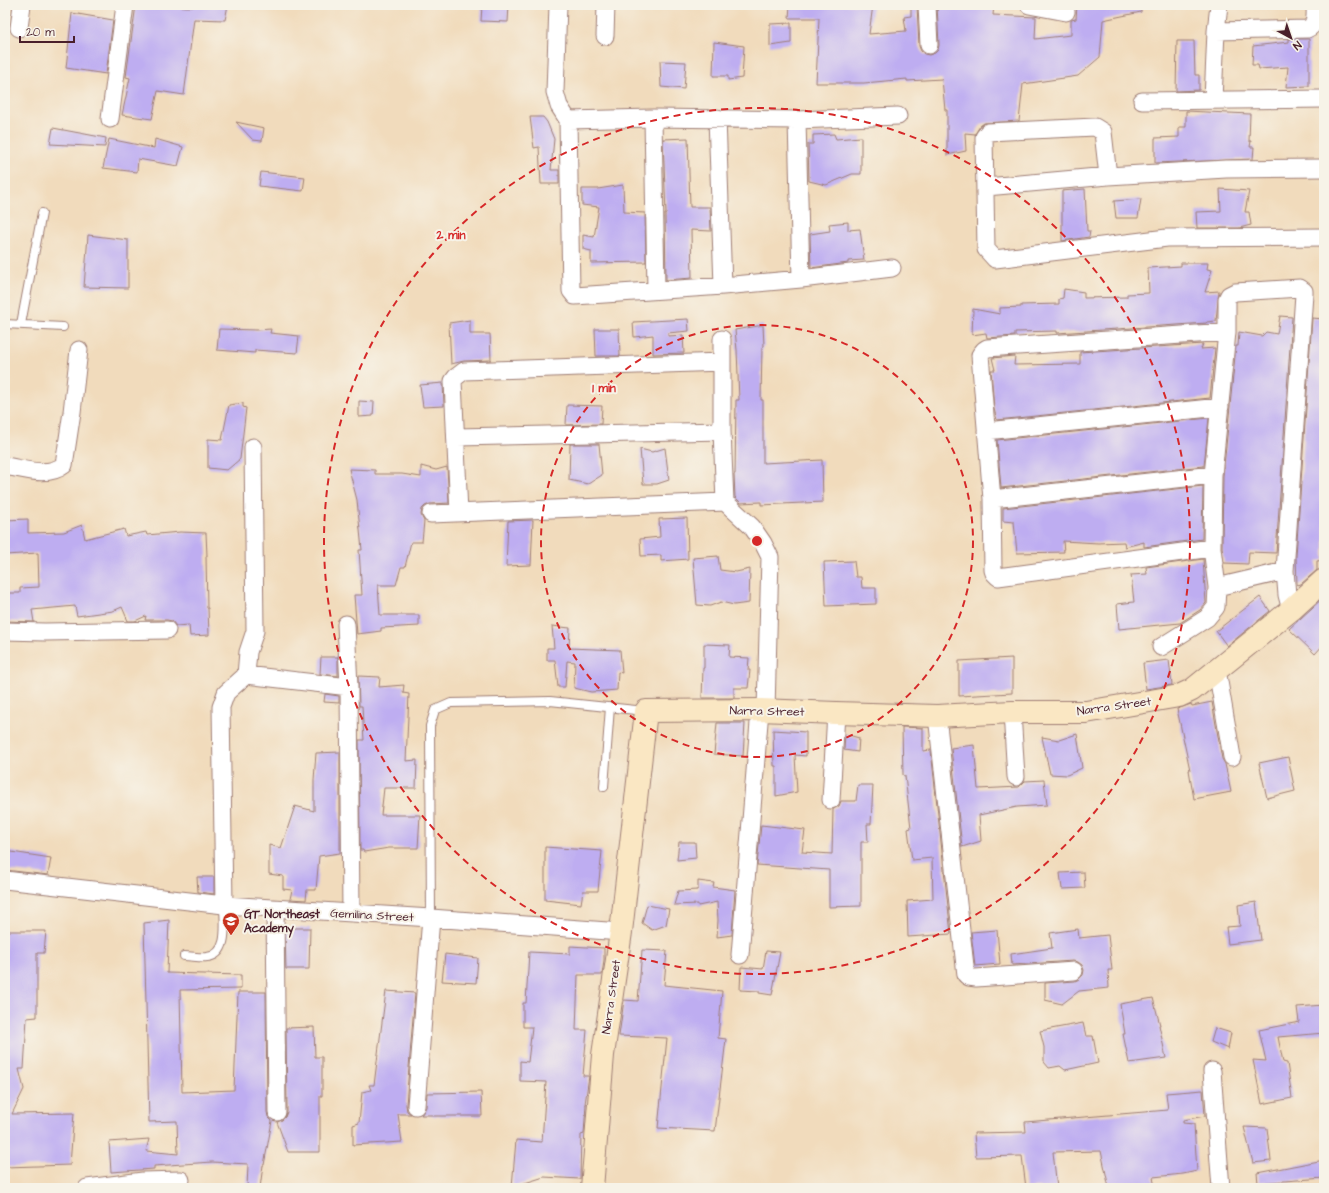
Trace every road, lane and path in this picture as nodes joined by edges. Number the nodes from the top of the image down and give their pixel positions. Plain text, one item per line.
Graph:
1 (22, 5) edge
2 (125, 5) edge
3 (558, 5) edge
4 (606, 5) edge
5 (927, 5) edge
6 (1029, 5) edge
7 (1219, 5) edge
8 (1315, 5) edge
9 (1066, 12) dead end
10 (19, 28) dead end
11 (1216, 31) junction
12 (605, 36) dead end
13 (929, 45) dead end
14 (1324, 99) edge
15 (1213, 100) junction
16 (1142, 101) dead end
17 (898, 116) dead end
18 (653, 118) junction
19 (717, 118) junction
20 (110, 119) dead end
21 (568, 120) junction
22 (797, 120) junction
23 (1324, 168) edge
24 (1108, 176) junction
25 (986, 187) junction
26 (42, 214) dead end
27 (1324, 237) edge
28 (892, 268) dead end
29 (801, 280) junction
30 (723, 286) junction
31 (656, 290) junction
32 (5, 324) edge
33 (21, 324) junction
34 (63, 327) dead end
35 (1227, 332) junction
36 (722, 339) dead end
37 (79, 350) dead end
38 (722, 362) junction
39 (1220, 407) junction
40 (722, 431) junction
41 (986, 431) junction
42 (457, 437) junction
43 (253, 447) dead end
44 (5, 466) edge
45 (1213, 475) junction
46 (992, 499) junction
47 (725, 502) junction
48 (459, 513) junction
49 (431, 514) dead end
50 (1212, 548) junction
51 (1285, 571) junction
52 (1324, 580) edge
53 (1217, 587) junction
54 (1291, 610) junction
55 (346, 624) dead end
56 (167, 630) dead end
57 (5, 631) edge
58 (1161, 647) dead end
59 (1217, 670) junction
60 (246, 675) junction
61 (349, 687) junction
62 (610, 707) junction
63 (763, 710) junction
64 (646, 711) junction
65 (1012, 712) junction
66 (836, 713) junction
67 (937, 716) junction
68 (1232, 757) dead end
69 (1016, 777) dead end
70 (604, 787) dead end
71 (831, 800) dead end
72 (5, 880) edge
73 (224, 905) junction
74 (275, 909) junction
75 (351, 913) junction
76 (431, 918) junction
77 (620, 932) junction
78 (740, 955) dead end
79 (184, 956) dead end
80 (1074, 971) dead end
81 (1212, 1071) dead end
82 (416, 1106) dead end
83 (277, 1112) dead end
84 (181, 1180) dead end
85 (87, 1188) edge
86 (592, 1188) edge
87 (1221, 1188) edge

1 - 10 street
2 - 20 street
3 - 21 street
4 - 12 street
5 - 13 street
6 - 9 street
7 - 11 street
8 - 11 street
11 - 15 street
14 - 15 street
15 - 16 street
17 - 22 street
18 - 19 street
18 - 21 street
18 - 31 street
19 - 22 street
19 - 30 street
21 - 31 street
22 - 29 street
23 - 24 street
24 - 25 street
24 - 25 street
25 - 27 street
26 - 33 lane
28 - 29 street
29 - 30 street
30 - 31 street
32 - 33 lane
33 - 34 lane
35 - 39 street
35 - 41 street
35 - 51 street
36 - 38 street
37 - 44 street
38 - 40 street
38 - 42 street
39 - 41 street
39 - 45 street
40 - 42 street
40 - 47 street
41 - 46 street
42 - 48 street
43 - 60 street
45 - 46 street
45 - 50 street
46 - 50 street
47 - 48 street
47 - 63 street
48 - 49 street
50 - 53 street
51 - 53 street
51 - 54 street
52 - 54 street, Narra Street
53 - 58 street
54 - 59 street, Narra Street
55 - 61 street
56 - 57 street
59 - 65 street, Narra Street
59 - 68 street
60 - 61 street
60 - 73 street
61 - 75 street
62 - 64 lane
62 - 70 lane
62 - 76 lane
63 - 64 street, Narra Street
63 - 66 street, Narra Street
63 - 78 street
64 - 77 street, Narra Street
65 - 67 street, Narra Street
65 - 69 street
66 - 67 street, Narra Street
66 - 71 street
67 - 80 street
72 - 73 street, Gemilina Street
73 - 74 street, Gemilina Street
73 - 79 lane
74 - 75 street, Gemilina Street
74 - 83 street
75 - 76 street, Gemilina Street
76 - 77 street, Gemilina Street
76 - 82 street
77 - 86 street, Narra Street
81 - 87 street
84 - 85 street

